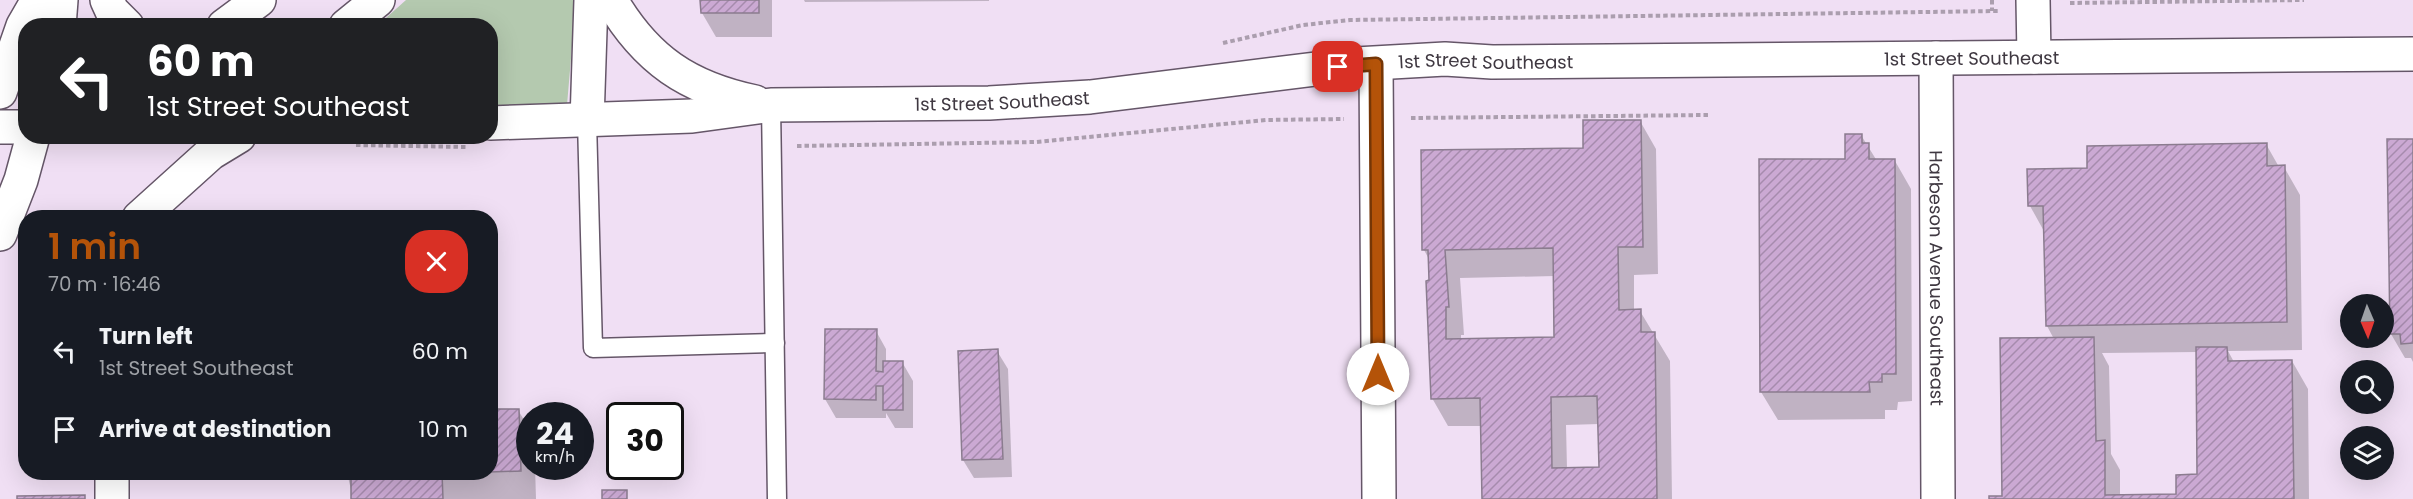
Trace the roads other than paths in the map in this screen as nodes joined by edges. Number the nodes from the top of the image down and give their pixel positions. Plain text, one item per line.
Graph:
1 (38, 0) edge
2 (61, 0) edge
3 (107, 0) edge
4 (259, 0) edge
5 (378, 0) edge
6 (591, 0) edge
7 (611, 0) edge
8 (2033, 5) edge
9 (28, 18) edge
10 (60, 18) edge
11 (119, 18) edge
12 (235, 18) edge
13 (356, 18) edge
14 (18, 49) edge
15 (2413, 54) edge
16 (2034, 57) junction
17 (1936, 58) junction
18 (1376, 64) junction
19 (10, 85) edge
20 (771, 105) junction
21 (586, 121) junction
22 (498, 123) edge
23 (0, 127) edge
24 (18, 127) edge
25 (31, 144) edge
26 (226, 144) edge
27 (148, 210) edge
28 (0, 234) edge
29 (775, 343) junction
30 (112, 480) edge
31 (112, 499) edge
32 (777, 499) edge
33 (1380, 499) edge
34 (1938, 499) edge

1 - 9 main road
2 - 10 main road
3 - 11 main road
4 - 12 main road
5 - 13 main road
6 - 21 main road
7 - 20 main road
8 - 16 main road
14 - 19 main road
15 - 16 main road, 1st Street Southeast
16 - 17 main road, 1st Street Southeast
17 - 18 main road, 1st Street Southeast
17 - 34 main road, Harbeson Avenue Southeast
18 - 20 main road, 1st Street Southeast
18 - 33 main road
20 - 21 main road, 1st Street Southeast
20 - 29 lane
21 - 22 main road, 1st Street Southeast
21 - 29 lane
23 - 24 main road
25 - 28 main road
26 - 27 main road
29 - 32 lane
30 - 31 main road

